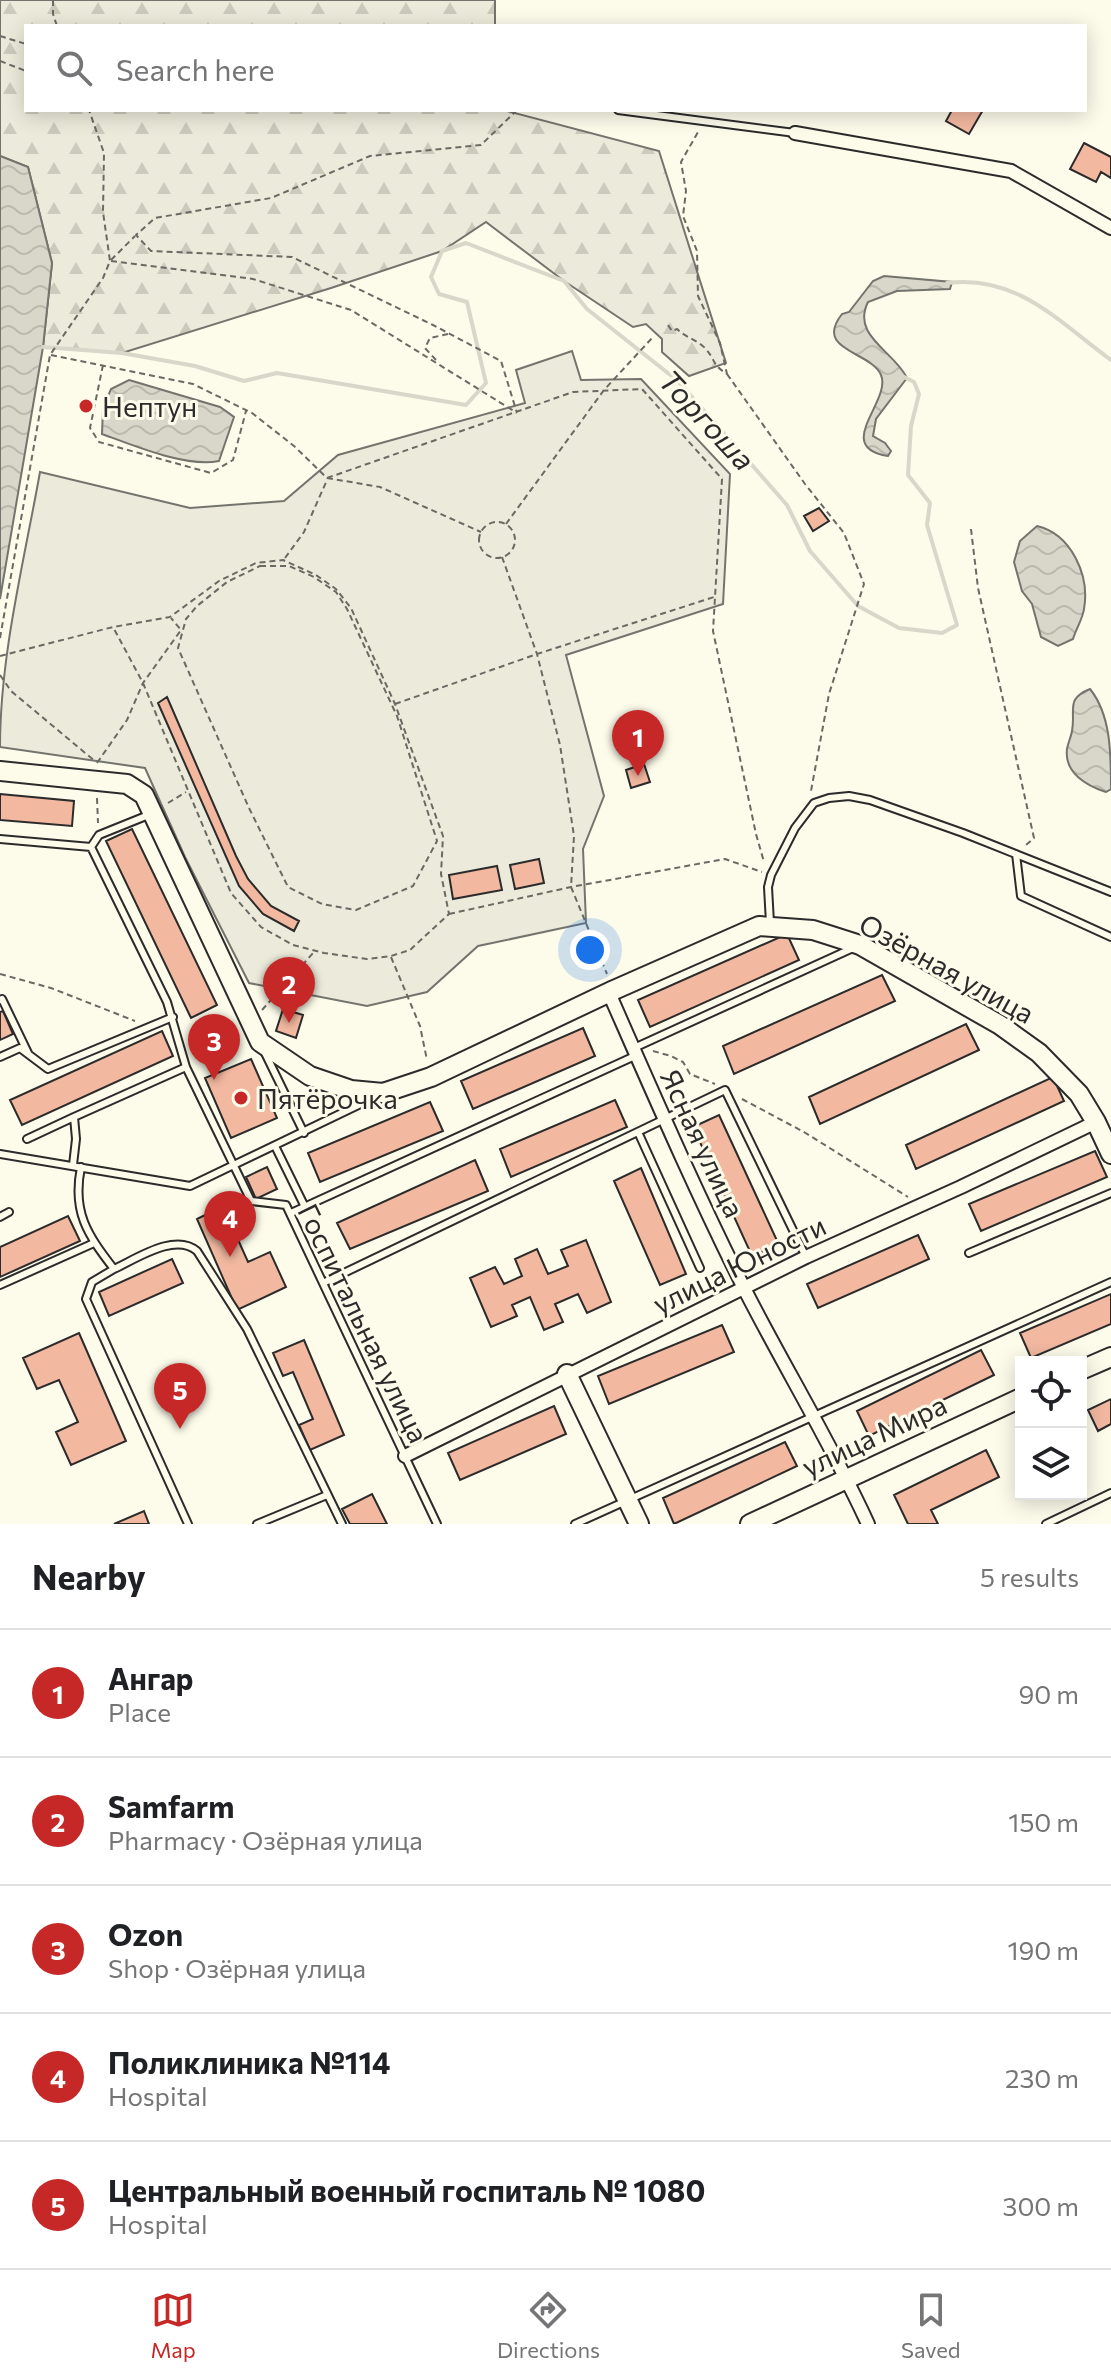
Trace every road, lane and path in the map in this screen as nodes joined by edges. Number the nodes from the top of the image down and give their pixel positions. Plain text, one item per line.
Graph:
1 (53, 0) edge
2 (56, 24) edge
3 (0, 36) edge
4 (24, 43) edge
5 (0, 61) edge
6 (24, 70) edge
7 (90, 112) edge
8 (515, 112) edge
9 (634, 112) edge
10 (705, 121) junction
11 (795, 133) joint
12 (1111, 228) edge
13 (136, 235) junction
14 (110, 261) junction
15 (668, 325) dead end
16 (449, 333) junction
17 (653, 337) dead end
18 (50, 355) junction
19 (439, 364) junction
20 (103, 365) junction
21 (727, 374) junction
22 (604, 390) junction
23 (246, 410) junction
24 (517, 413) junction
25 (327, 478) junction
26 (506, 524) junction
27 (971, 529) dead end
28 (481, 532) junction
29 (502, 557) junction
30 (283, 560) junction
31 (715, 597) junction
32 (170, 617) junction
33 (113, 627) junction
34 (0, 638) edge
35 (537, 654) junction
36 (0, 656) edge
37 (0, 675) edge
38 (143, 683) junction
39 (395, 704) junction
40 (0, 771) edge
41 (96, 771) junction
42 (187, 791) junction
43 (807, 811) junction
44 (154, 812) junction
45 (99, 835) junction
46 (0, 839) edge
47 (437, 841) joint
48 (91, 847) junction
49 (1016, 854) junction
50 (763, 859) dead end
51 (771, 875) junction
52 (571, 887) junction
53 (1111, 892) edge
54 (449, 914) junction
55 (770, 926) junction
56 (1111, 937) edge
57 (860, 945) junction
58 (314, 951) junction
59 (391, 956) junction
60 (0, 974) edge
61 (609, 987) junction
62 (0, 1000) edge
63 (260, 1012) dead end
64 (173, 1017) junction
65 (236, 1020) dead end
66 (151, 1027) junction
67 (260, 1042) junction
68 (180, 1045) junction
69 (637, 1049) junction
70 (28, 1053) junction
71 (0, 1057) edge
72 (186, 1067) junction
73 (431, 1077) junction
74 (725, 1090) junction
75 (383, 1093) junction
76 (74, 1117) junction
77 (666, 1119) junction
78 (1096, 1122) junction
79 (638, 1132) junction
80 (304, 1133) junction
81 (27, 1139) dead end
82 (275, 1146) junction
83 (0, 1154) edge
84 (1111, 1154) edge
85 (77, 1166) junction
86 (233, 1166) junction
87 (1111, 1193) edge
88 (920, 1205) junction
89 (305, 1207) junction
90 (9, 1212) dead end
91 (291, 1213) junction
92 (0, 1217) edge
93 (94, 1243) junction
94 (969, 1253) dead end
95 (806, 1257) junction
96 (700, 1268) dead end
97 (114, 1269) junction
98 (1111, 1282) edge
99 (323, 1283) junction
100 (0, 1285) edge
101 (745, 1289) junction
102 (1111, 1357) edge
103 (1087, 1367) edge
104 (567, 1374) junction
105 (1015, 1401) edge
106 (812, 1418) junction
107 (405, 1456) junction
108 (847, 1478) junction
109 (1111, 1493) edge
110 (327, 1495) junction
111 (628, 1500) junction
112 (188, 1524) edge
113 (257, 1524) edge
114 (342, 1524) edge
115 (437, 1524) edge
116 (575, 1524) edge
117 (639, 1524) edge
118 (750, 1524) edge
119 (868, 1524) edge
120 (1046, 1524) edge

1 - 2 path
3 - 4 path
5 - 6 path
7 - 14 path
8 - 13 path
9 - 10 lane
10 - 11 lane
10 - 21 path
11 - 12 street
13 - 14 path
13 - 16 path
14 - 18 path
14 - 19 path
15 - 21 path
16 - 19 path
16 - 24 path
17 - 22 path
18 - 20 path
18 - 34 path
19 - 24 path
20 - 23 path
20 - 23 path
21 - 43 path
22 - 24 path
22 - 26 path
22 - 31 path
23 - 25 path
24 - 25 path
25 - 28 path
25 - 30 path
26 - 28 path
26 - 29 path
27 - 49 path
28 - 29 path
29 - 35 path
30 - 32 path
30 - 39 path
31 - 35 path
31 - 50 path
32 - 33 path
32 - 38 path
33 - 36 path
33 - 38 path
35 - 39 path
35 - 52 path
37 - 41 path
38 - 41 path
38 - 42 path
39 - 54 path
40 - 41 street
41 - 44 street
41 - 45 path
42 - 44 path
42 - 58 path
43 - 49 lane
43 - 51 lane
44 - 45 lane
44 - 67 street
45 - 48 lane
46 - 48 lane
47 - 47 path
48 - 64 lane
49 - 53 lane
49 - 56 lane
51 - 52 path
51 - 55 lane
52 - 54 path
52 - 61 path
54 - 59 path
55 - 57 street, Озёрная улица
55 - 61 street, Озёрная улица
57 - 69 lane
57 - 78 street, Озёрная улица
58 - 59 path
58 - 63 path
59 - 73 path
60 - 66 path
61 - 69 street, Ясная улица
61 - 73 street, Озёрная улица
62 - 70 lane
64 - 66 lane
64 - 68 lane
65 - 68 path
66 - 70 lane
67 - 75 street, Озёрная улица
67 - 80 lane
68 - 72 lane
69 - 74 path
69 - 77 street, Ясная улица
69 - 89 lane
70 - 71 lane
72 - 76 lane
72 - 86 lane
73 - 75 street, Озёрная улица
74 - 77 lane
74 - 88 path
74 - 95 lane
75 - 80 lane
76 - 81 lane
76 - 85 lane
77 - 79 lane
77 - 101 street, Ясная улица
78 - 84 street, Озёрная улица
78 - 88 street, улица Юности
79 - 96 lane
79 - 99 lane
80 - 82 lane
82 - 86 lane
82 - 89 lane
83 - 85 lane
85 - 86 lane
85 - 93 lane
86 - 91 lane, Госпитальная улица
87 - 94 lane
88 - 95 street, улица Юности
89 - 91 lane
90 - 92 lane
91 - 99 lane, Госпитальная улица
93 - 97 lane
93 - 100 lane
95 - 101 street, улица Юности
97 - 110 lane
97 - 112 lane
98 - 106 lane
99 - 107 lane, Госпитальная улица
101 - 104 street, улица Юности
101 - 106 street, Ясная улица
102 - 103 street
104 - 107 street, улица Юности
104 - 111 street
105 - 108 street, улица Мира
106 - 108 street, Ясная улица
106 - 111 lane
107 - 115 lane, Госпитальная улица
108 - 118 street, улица Мира
108 - 119 street, Ясная улица
109 - 120 lane
110 - 113 lane
110 - 114 lane
111 - 116 lane
111 - 117 street

